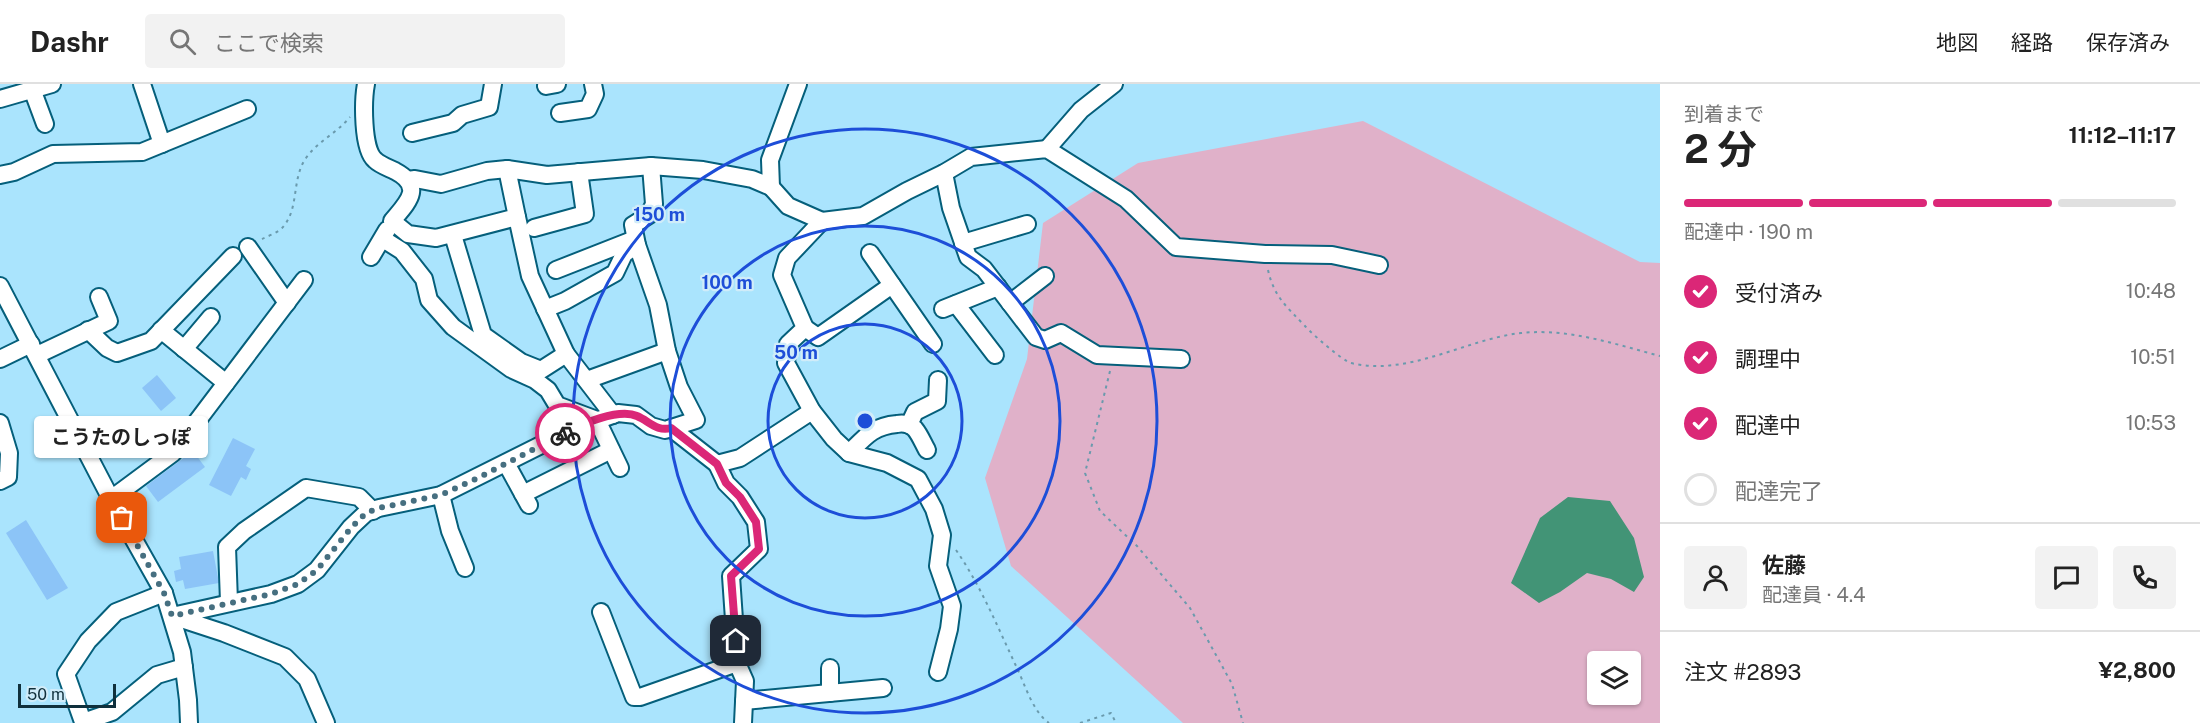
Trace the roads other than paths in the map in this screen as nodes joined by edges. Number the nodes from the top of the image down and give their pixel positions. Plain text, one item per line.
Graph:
1 (52, 84) edge
2 (142, 84) edge
3 (493, 84) edge
4 (593, 84) edge
5 (798, 84) edge
6 (1114, 84) edge
7 (32, 89) junction
8 (364, 91) edge
9 (0, 99) edge
10 (247, 109) dead end
11 (560, 113) dead end
12 (45, 124) dead end
13 (412, 134) dead end
14 (162, 144) junction
15 (1047, 149) junction
16 (651, 166) junction
17 (507, 169) junction
18 (579, 172) junction
19 (944, 173) junction
20 (0, 174) edge
21 (408, 180) junction
22 (771, 188) junction
23 (517, 217) junction
24 (392, 221) junction
25 (822, 221) junction
26 (1027, 224) dead end
27 (534, 228) dead end
28 (453, 235) junction
29 (383, 239) junction
30 (637, 242) junction
31 (963, 243) junction
32 (248, 246) road end
33 (870, 253) dead end
34 (233, 256) dead end
35 (371, 257) dead end
36 (1379, 265) dead end
37 (556, 270) dead end
38 (1045, 276) dead end
39 (304, 280) dead end
40 (892, 285) junction
41 (0, 286) edge
42 (998, 287) junction
43 (99, 297) dead end
44 (287, 303) junction
45 (1010, 303) junction
46 (545, 309) junction
47 (211, 317) dead end
48 (805, 328) junction
49 (88, 330) junction
50 (161, 330) junction
51 (933, 344) dead end
52 (34, 349) junction
53 (184, 349) junction
54 (667, 351) junction
55 (566, 354) junction
56 (994, 355) dead end
57 (0, 359) edge
58 (1181, 359) dead end
59 (587, 380) junction
60 (938, 380) dead end
61 (226, 383) junction
62 (812, 411) junction
63 (614, 415) junction
64 (597, 420) junction
65 (0, 423) edge
66 (909, 425) junction
67 (671, 428) junction
68 (611, 450) junction
69 (927, 450) dead end
70 (849, 453) junction
71 (506, 463) junction
72 (717, 464) junction
73 (620, 468) dead end
74 (0, 481) edge
75 (441, 495) junction
76 (111, 499) junction
77 (373, 511) junction
78 (465, 568) dead end
79 (164, 593) junction
80 (229, 602) junction
81 (601, 612) dead end
82 (172, 616) junction
83 (737, 663) junction
84 (184, 667) junction
85 (830, 668) dead end
86 (938, 672) dead end
87 (883, 688) dead end
88 (830, 693) junction
89 (744, 700) junction
90 (189, 723) edge
91 (326, 723) edge
92 (743, 723) edge

1 - 7 street
2 - 14 street
3 - 13 street
4 - 11 street
5 - 22 street
6 - 15 street
7 - 9 street
7 - 12 street
8 - 21 street
10 - 14 street
14 - 20 street
15 - 19 street
15 - 36 street
16 - 18 street
16 - 22 street
16 - 30 street
17 - 18 street
17 - 21 street
17 - 23 street
18 - 27 street
19 - 25 street
19 - 31 street
21 - 24 street
22 - 25 street
23 - 28 street
23 - 46 street
24 - 28 street
24 - 29 street
25 - 48 street
26 - 31 street
28 - 55 street
29 - 35 street
29 - 64 street
30 - 37 street
30 - 46 street
30 - 54 street
31 - 42 street
32 - 44 street
33 - 40 street
34 - 50 street
38 - 45 street
39 - 44 street
40 - 48 street
40 - 51 street
41 - 52 street
42 - 45 street
42 - 56 street
43 - 49 street
44 - 61 street
45 - 58 street
46 - 55 street
47 - 53 street
48 - 62 street
49 - 50 street
49 - 52 street
50 - 53 street
52 - 57 street
52 - 76 street
53 - 61 street
54 - 59 street
54 - 67 street
55 - 59 street
59 - 63 street
60 - 66 street
61 - 76 street
62 - 70 street
62 - 72 street
63 - 64 street
63 - 67 street
64 - 68 street
64 - 71 street
65 - 74 street
66 - 69 street
66 - 70 street
67 - 72 street
68 - 71 street
68 - 73 street
70 - 86 street
71 - 75 street
72 - 83 street
75 - 77 street
75 - 78 street
76 - 79 street
77 - 80 street
77 - 80 street
79 - 82 street
79 - 84 street
80 - 82 street
81 - 83 street
82 - 84 street
82 - 91 street
83 - 89 street
84 - 90 street
85 - 88 street
87 - 88 street
88 - 89 street
89 - 92 street

